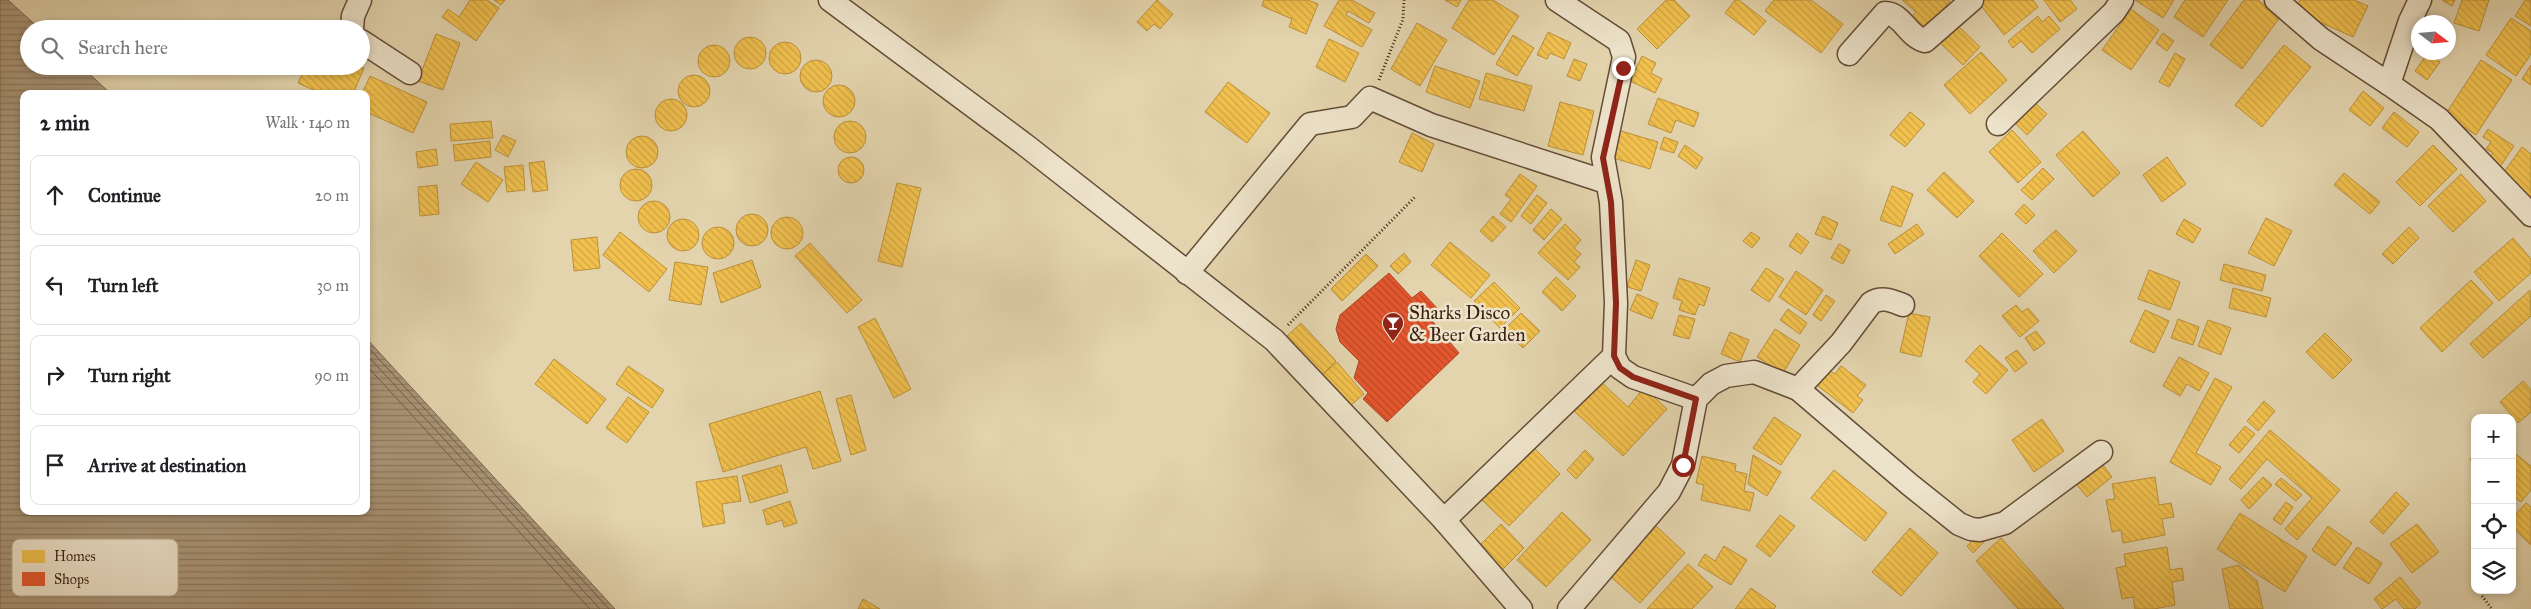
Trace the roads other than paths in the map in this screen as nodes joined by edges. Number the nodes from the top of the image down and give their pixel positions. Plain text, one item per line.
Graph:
1 (360, 0) edge
2 (830, 0) edge
3 (1557, 0) edge
4 (1972, 0) edge
5 (2122, 0) edge
6 (2276, 0) edge
7 (2420, 0) edge
8 (353, 20) edge
9 (370, 47) edge
10 (1849, 54) dead end
11 (410, 73) dead end
12 (2389, 84) junction
13 (1998, 124) dead end
14 (1606, 182) junction
15 (2531, 215) edge
16 (1187, 273) junction
17 (1902, 305) dead end
18 (1614, 356) junction
19 (1798, 389) junction
20 (1696, 399) junction
21 (2101, 452) dead end
22 (1444, 520) junction
23 (1521, 609) edge
24 (1569, 609) edge

1 - 8 street
2 - 16 street
3 - 14 street
4 - 10 street
5 - 13 street
6 - 12 street
7 - 12 street
9 - 11 street
12 - 15 street
14 - 16 street
14 - 18 street
16 - 22 street
17 - 19 street
18 - 20 street
18 - 22 street
19 - 20 street
19 - 21 street
20 - 24 street
22 - 23 street

